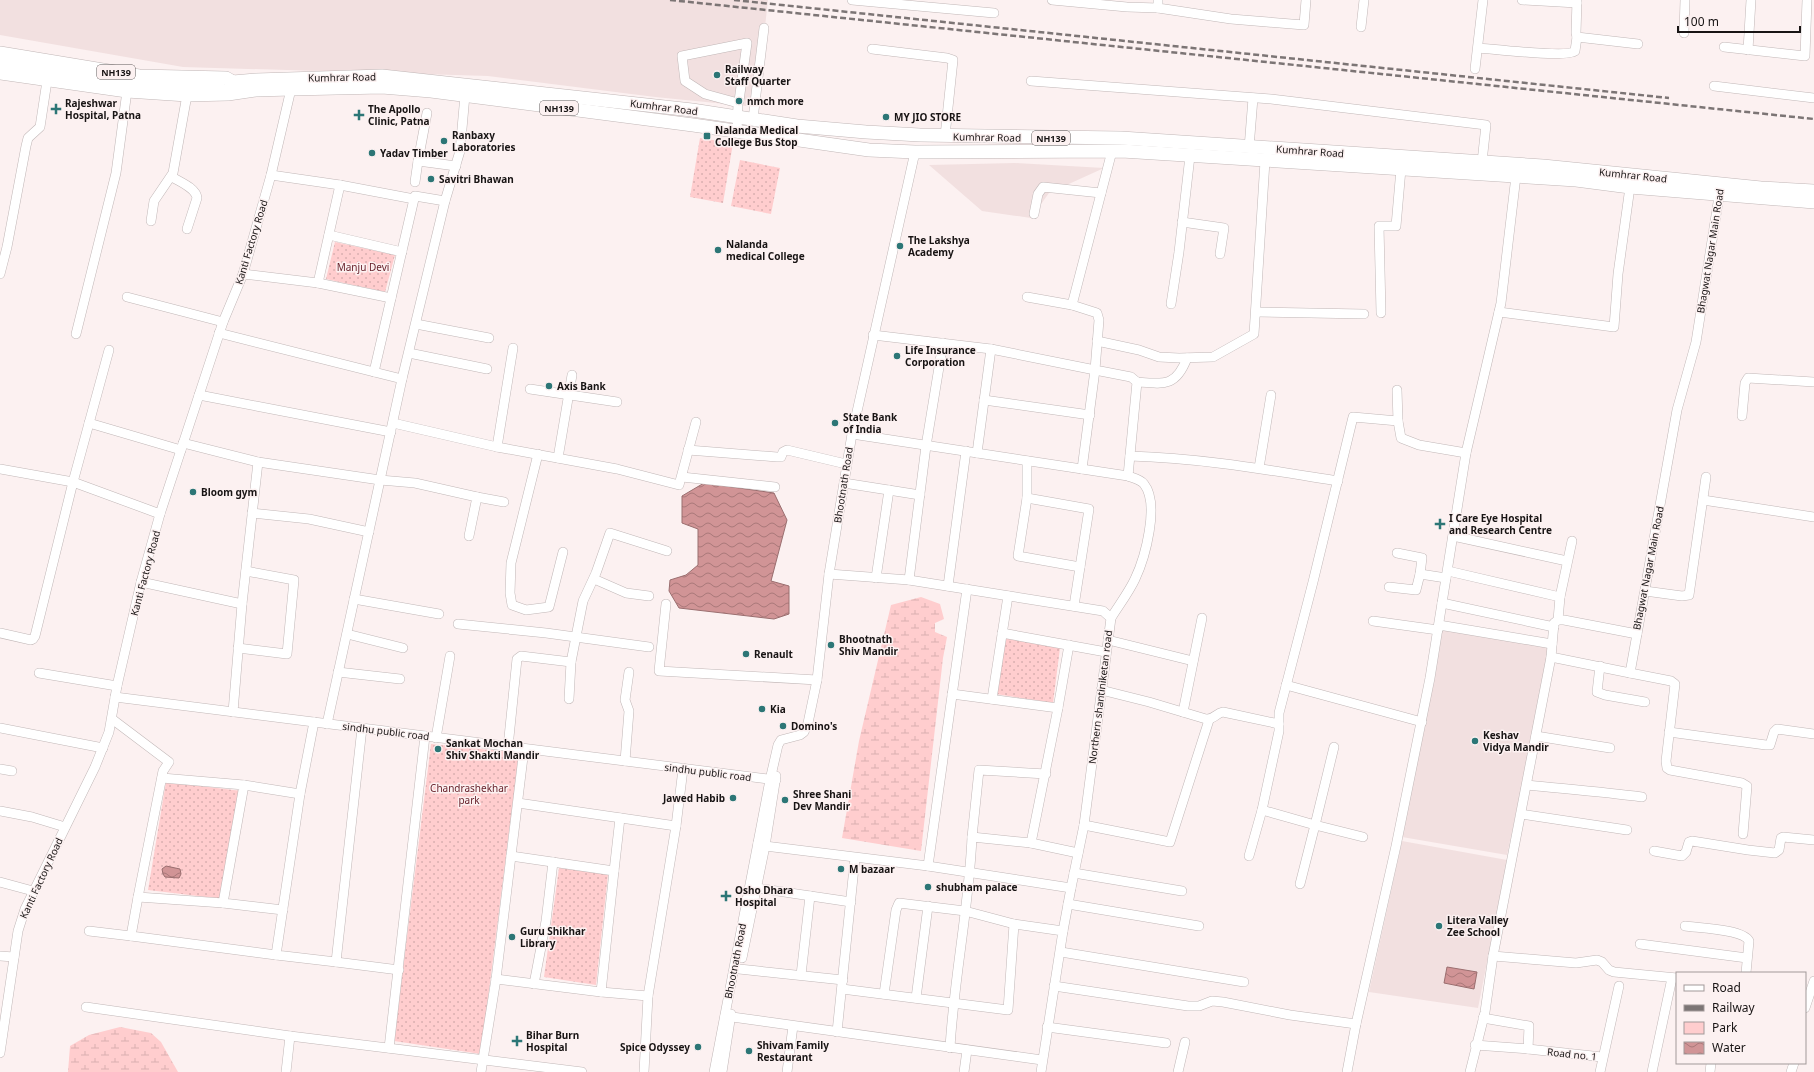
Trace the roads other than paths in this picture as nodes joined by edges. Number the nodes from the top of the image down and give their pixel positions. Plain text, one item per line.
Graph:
1 (852, 0) edge
2 (1052, 0) edge
3 (1306, 0) edge
4 (1364, 0) edge
5 (1483, 0) edge
6 (1522, 0) edge
7 (1685, 0) edge
8 (1752, 0) edge
9 (1807, 0) edge
10 (1577, 1) edge
11 (1158, 4) edge
12 (959, 5) edge
13 (994, 13) dead end
14 (1361, 27) dead end
15 (764, 28) dead end
16 (1684, 33) dead end
17 (1577, 37) junction
18 (1638, 44) dead end
19 (1724, 47) dead end
20 (1478, 48) junction
21 (872, 49) dead end
22 (1748, 50) junction
23 (0, 53) edge
24 (0, 63) edge
25 (1475, 69) dead end
26 (0, 73) edge
27 (47, 80) junction
28 (382, 82) junction
29 (1031, 82) dead end
30 (1714, 86) dead end
31 (233, 87) junction
32 (291, 89) junction
33 (127, 91) junction
34 (187, 95) junction
35 (465, 95) junction
36 (1253, 98) junction
37 (1814, 98) edge
38 (738, 103) junction
39 (427, 113) dead end
40 (736, 116) junction
41 (753, 119) junction
42 (737, 132) junction
43 (945, 136) junction
44 (1249, 148) junction
45 (1112, 151) junction
46 (914, 152) junction
47 (1266, 155) junction
48 (1190, 156) junction
49 (418, 161) junction
50 (1482, 162) junction
51 (456, 166) junction
52 (1401, 169) junction
53 (270, 175) junction
54 (1516, 176) junction
55 (172, 177) junction
56 (1605, 177) junction
57 (415, 182) dead end
58 (340, 185) junction
59 (1630, 187) junction
60 (1720, 189) junction
61 (1814, 191) edge
62 (1101, 193) junction
63 (414, 199) junction
64 (445, 200) junction
65 (1814, 202) edge
66 (1034, 214) dead end
67 (151, 220) dead end
68 (1182, 222) junction
69 (187, 229) dead end
70 (329, 235) junction
71 (402, 252) junction
72 (1220, 254) dead end
73 (0, 274) edge
74 (243, 274) junction
75 (318, 283) junction
76 (127, 297) dead end
77 (1027, 297) dead end
78 (391, 298) junction
79 (1171, 304) dead end
80 (1072, 305) junction
81 (1256, 312) junction
82 (1499, 312) junction
83 (1381, 313) dead end
84 (1364, 314) dead end
85 (223, 322) junction
86 (416, 324) junction
87 (219, 333) junction
88 (76, 334) dead end
89 (873, 335) junction
90 (489, 338) dead end
91 (1098, 341) junction
92 (943, 343) junction
93 (513, 348) dead end
94 (991, 349) junction
95 (109, 350) dead end
96 (409, 353) junction
97 (1187, 358) junction
98 (487, 369) dead end
99 (1095, 370) junction
100 (374, 372) junction
101 (572, 375) dead end
102 (402, 379) junction
103 (1137, 382) junction
104 (1814, 382) edge
105 (530, 389) dead end
106 (1397, 390) dead end
107 (199, 394) junction
108 (569, 394) junction
109 (1271, 395) dead end
110 (984, 400) junction
111 (617, 402) dead end
112 (1090, 415) junction
113 (1742, 416) dead end
114 (1398, 421) junction
115 (696, 422) dead end
116 (89, 423) junction
117 (392, 427) junction
118 (852, 434) junction
119 (182, 446) junction
120 (926, 446) junction
121 (497, 447) junction
122 (688, 450) junction
123 (966, 452) junction
124 (977, 453) junction
125 (1466, 453) junction
126 (538, 454) junction
127 (1130, 456) junction
128 (558, 458) junction
129 (1027, 461) junction
130 (258, 462) junction
131 (846, 464) junction
132 (1259, 468) junction
133 (0, 469) edge
134 (1082, 469) junction
135 (1128, 476) junction
136 (682, 477) junction
137 (1706, 477) dead end
138 (380, 480) junction
139 (73, 482) junction
140 (1338, 482) junction
141 (844, 483) junction
142 (775, 487) dead end
143 (889, 490) junction
144 (920, 495) junction
145 (476, 497) junction
146 (1027, 498) junction
147 (1703, 500) junction
148 (504, 502) dead end
149 (252, 513) junction
150 (160, 514) junction
151 (1814, 517) edge
152 (369, 532) junction
153 (469, 536) dead end
154 (1453, 536) junction
155 (1572, 541) dead end
156 (667, 551) dead end
157 (563, 552) dead end
158 (1397, 553) dead end
159 (1567, 561) junction
160 (1080, 567) junction
161 (246, 571) junction
162 (829, 574) junction
163 (1420, 574) junction
164 (1447, 575) junction
165 (876, 578) junction
166 (594, 579) junction
167 (909, 580) junction
168 (141, 582) junction
169 (948, 586) junction
170 (1389, 587) dead end
171 (966, 589) junction
172 (1645, 591) junction
173 (649, 596) dead end
174 (1008, 596) junction
175 (1560, 597) junction
176 (354, 599) junction
177 (1442, 603) junction
178 (242, 604) junction
179 (666, 604) dead end
180 (1074, 606) junction
181 (439, 614) dead end
182 (1111, 618) junction
183 (1202, 618) dead end
184 (1373, 622) dead end
185 (1556, 623) junction
186 (458, 624) dead end
187 (1438, 627) junction
188 (0, 633) edge
189 (1002, 633) junction
190 (347, 634) junction
191 (1637, 634) junction
192 (576, 637) junction
193 (1108, 640) junction
194 (1552, 644) junction
195 (1069, 645) junction
196 (649, 647) dead end
197 (238, 648) junction
198 (403, 648) dead end
199 (1106, 652) junction
200 (450, 656) dead end
201 (1551, 657) junction
202 (1193, 661) junction
203 (571, 662) junction
204 (1600, 666) junction
205 (338, 672) junction
206 (629, 672) dead end
207 (39, 673) dead end
208 (1630, 673) junction
209 (400, 679) dead end
210 (817, 680) junction
211 (1286, 685) junction
212 (117, 686) junction
213 (1101, 690) junction
214 (952, 694) junction
215 (115, 697) junction
216 (569, 699) dead end
217 (992, 699) junction
218 (1645, 702) dead end
219 (1058, 708) junction
220 (233, 712) junction
221 (1183, 712) junction
222 (112, 719) junction
223 (1209, 720) junction
224 (314, 722) junction
225 (1422, 722) junction
226 (327, 724) junction
227 (1279, 724) junction
228 (0, 728) edge
229 (362, 728) junction
230 (1669, 732) junction
231 (1814, 734) edge
232 (424, 736) junction
233 (1536, 736) junction
234 (436, 738) junction
235 (508, 747) junction
236 (1334, 747) dead end
237 (103, 748) junction
238 (1610, 748) dead end
239 (524, 749) junction
240 (625, 761) junction
241 (0, 769) edge
242 (683, 769) junction
243 (12, 771) dead end
244 (1046, 774) junction
245 (162, 778) junction
246 (773, 780) junction
247 (244, 785) junction
248 (1527, 785) junction
249 (300, 794) junction
250 (1642, 797) dead end
251 (518, 803) junction
252 (1262, 810) junction
253 (0, 811) edge
254 (1521, 814) junction
255 (620, 818) junction
256 (1084, 825) junction
257 (1315, 825) junction
258 (676, 826) junction
259 (65, 827) junction
260 (1627, 830) dead end
261 (1743, 834) dead end
262 (972, 837) junction
263 (1363, 837) dead end
264 (1814, 840) edge
265 (1031, 843) junction
266 (762, 844) junction
267 (1654, 851) dead end
268 (1078, 853) junction
269 (511, 856) junction
270 (1249, 856) dead end
271 (855, 858) junction
272 (552, 862) junction
273 (928, 866) junction
274 (614, 871) junction
275 (971, 873) junction
276 (1074, 873) junction
277 (0, 882) edge
278 (1300, 884) dead end
279 (757, 888) junction
280 (1071, 888) junction
281 (34, 891) junction
282 (1182, 891) dead end
283 (810, 896) junction
284 (138, 897) junction
285 (851, 902) junction
286 (223, 903) junction
287 (1068, 904) junction
288 (928, 906) junction
289 (283, 910) junction
290 (965, 911) junction
291 (1014, 924) junction
292 (1198, 926) dead end
293 (1685, 926) dead end
294 (89, 931) dead end
295 (1063, 931) junction
296 (132, 936) junction
297 (1640, 944) dead end
298 (1061, 952) junction
299 (0, 956) edge
300 (276, 956) junction
301 (1493, 956) junction
302 (14, 957) junction
303 (1747, 958) junction
304 (336, 962) junction
305 (739, 969) junction
306 (399, 970) junction
307 (1746, 972) edge
308 (801, 976) junction
309 (1675, 978) edge
310 (496, 979) junction
311 (1814, 981) edge
312 (1244, 982) dead end
313 (534, 984) junction
314 (843, 984) junction
315 (1054, 986) junction
316 (1618, 986) dead end
317 (601, 992) junction
318 (884, 994) junction
319 (1811, 994) edge
320 (648, 996) junction
321 (916, 998) junction
322 (953, 1002) junction
323 (1806, 1006) edge
324 (86, 1007) dead end
325 (728, 1017) junction
326 (1483, 1018) junction
327 (1356, 1024) junction
328 (793, 1026) junction
329 (1047, 1027) junction
330 (837, 1032) junction
331 (290, 1036) junction
332 (1185, 1042) dead end
333 (1166, 1043) dead end
334 (1475, 1045) junction
335 (389, 1048) junction
336 (950, 1048) junction
337 (967, 1050) junction
338 (1528, 1050) junction
339 (0, 1053) edge
340 (1602, 1057) junction
341 (482, 1060) junction
342 (1042, 1060) junction
343 (286, 1072) edge
344 (481, 1072) edge
345 (582, 1072) edge
346 (644, 1072) edge
347 (714, 1072) edge
348 (722, 1072) edge
349 (787, 1072) edge
350 (964, 1072) edge
351 (1041, 1072) edge
352 (1178, 1072) edge
353 (1347, 1072) edge
354 (1470, 1072) edge
355 (1600, 1072) edge
356 (1652, 1072) edge

1 - 12 street
2 - 11 street
3 - 11 street
4 - 14 street
5 - 20 street
6 - 10 street
7 - 16 street
8 - 22 street
9 - 22 street
10 - 17 street
12 - 13 street
15 - 41 street
17 - 18 street
17 - 20 street
19 - 22 street
20 - 25 street
21 - 43 street
23 - 31 highway, NH139
24 - 31 main road
26 - 27 highway, Kumhrar Road / NH139
27 - 33 highway, Kumhrar Road / NH139
27 - 73 street
28 - 31 highway, Kumhrar Road / NH139
28 - 32 highway, NH139
28 - 35 highway, Kumhrar Road / NH139
28 - 40 highway, Kumhrar Road / NH139
29 - 36 street
30 - 37 street
31 - 32 highway, NH139
31 - 34 highway, Kumhrar Road / NH139
32 - 53 street, Kanti Factory Road
33 - 34 highway, Kumhrar Road / NH139
33 - 88 street
34 - 55 street
35 - 42 highway, Kumhrar Road / NH139
35 - 51 street
36 - 44 street
36 - 50 street
38 - 38 street
38 - 40 street
39 - 49 street
40 - 41 highway, Kumhrar Road / NH139
40 - 42 street
41 - 43 highway, Kumhrar Road / NH139
42 - 46 highway, Kumhrar Road / NH139
43 - 44 highway, Kumhrar Road / NH139
44 - 47 highway, Kumhrar Road / NH139
45 - 46 highway, Kumhrar Road / NH139
45 - 48 highway, Kumhrar Road / NH139
45 - 62 street
46 - 89 street, Bhootnath Road
47 - 48 highway, Kumhrar Road / NH139
47 - 50 highway, Kumhrar Road / NH139
47 - 52 highway, Kumhrar Road / NH139
47 - 81 street
48 - 68 street
49 - 51 street
49 - 57 street
50 - 56 highway, Kumhrar Road / NH139
51 - 64 street
52 - 54 highway, Kumhrar Road / NH139
52 - 83 street
53 - 58 street
53 - 74 street, Kanti Factory Road
54 - 56 highway, Kumhrar Road / NH139
54 - 82 street
55 - 67 street
55 - 69 street
56 - 59 highway, Kumhrar Road / NH139
56 - 60 highway, Kumhrar Road / NH139
58 - 63 street
58 - 70 street
59 - 60 highway, Kumhrar Road / NH139
59 - 82 street
60 - 61 highway, Kumhrar Road / NH139
60 - 65 highway, Kumhrar Road / NH139
60 - 172 street, Bhagwat Nagar Main Road
62 - 66 street
62 - 80 street
63 - 64 street
63 - 71 street
64 - 86 street
68 - 72 street
68 - 79 street
70 - 71 street
70 - 75 street
71 - 78 street
74 - 75 street
74 - 85 street, Kanti Factory Road
75 - 78 street
76 - 85 street
77 - 80 street
78 - 100 street
80 - 91 street
81 - 84 street
81 - 97 street
82 - 125 street
85 - 87 street, Kanti Factory Road
86 - 90 street
86 - 96 street
87 - 100 street
87 - 107 street, Kanti Factory Road
89 - 92 street
89 - 118 street, Bhootnath Road
91 - 97 street
91 - 99 street
92 - 94 street
92 - 120 street
93 - 121 street
94 - 99 street
94 - 110 street
95 - 116 street
96 - 98 street
96 - 102 street
97 - 103 street
99 - 103 street
99 - 112 street
100 - 102 street
101 - 108 street
102 - 117 street
103 - 127 street
104 - 113 street
105 - 108 street
106 - 114 street
107 - 117 street
107 - 119 street, Kanti Factory Road
108 - 111 street
108 - 128 street
109 - 132 street
110 - 112 street
110 - 124 street
112 - 134 street
114 - 125 street
114 - 140 street
115 - 122 street
116 - 119 street
116 - 139 street
117 - 121 street
117 - 138 street
118 - 120 street
118 - 131 street, Bhootnath Road
119 - 130 street
119 - 150 street, Kanti Factory Road
120 - 123 street
120 - 144 street
121 - 126 street
122 - 131 street
122 - 136 street
123 - 124 street
123 - 169 street
124 - 129 street
125 - 154 street
126 - 128 street
126 - 157 street
127 - 132 street
127 - 135 street
128 - 136 street
129 - 134 street
129 - 146 street
130 - 138 street
130 - 149 street
131 - 141 street, Bhootnath Road
132 - 140 street
133 - 139 street
134 - 135 street
135 - 182 street
136 - 142 street
137 - 147 street
138 - 145 street
138 - 152 street
139 - 150 street
139 - 188 street
140 - 211 street
141 - 143 street
141 - 162 street, Bhootnath Road
143 - 144 street
143 - 165 street
144 - 167 street
145 - 148 street
145 - 153 street
146 - 160 street
146 - 160 street
147 - 151 street
147 - 172 street
149 - 152 street
149 - 161 street
150 - 168 street, Kanti Factory Road
152 - 176 street
154 - 159 street
154 - 164 street
155 - 159 street
156 - 166 street
158 - 163 street
159 - 175 street
160 - 180 street
161 - 178 street
161 - 197 street
162 - 165 street, Northern shantiniketan road
162 - 210 street, Bhootnath Road
163 - 164 street
163 - 170 street
164 - 175 street
164 - 177 street
165 - 167 street, Northern shantiniketan road
166 - 173 street
166 - 192 street
167 - 169 street, Northern shantiniketan road
168 - 178 street
168 - 212 street, Kanti Factory Road
169 - 171 street, Northern shantiniketan road
171 - 174 street, Northern shantiniketan road
171 - 214 street
172 - 191 street, Bhagwat Nagar Main Road
174 - 180 street, Northern shantiniketan road
174 - 189 street
175 - 185 street
176 - 181 street
176 - 190 street
177 - 185 street, Bhagwat Nagar Main Road
177 - 187 street
178 - 197 street
179 - 210 street
180 - 182 street, Northern shantiniketan road
182 - 193 street, Northern shantiniketan road
183 - 202 street
184 - 187 street
185 - 191 street, Bhagwat Nagar Main Road
185 - 194 street
186 - 192 street
187 - 194 street
187 - 225 street
189 - 195 street
189 - 217 street
190 - 198 street
190 - 205 street
191 - 208 street
192 - 196 street
192 - 203 street
193 - 199 street, Northern shantiniketan road
193 - 202 street
194 - 201 street
195 - 199 street
195 - 219 street
197 - 220 street
199 - 213 street, Northern shantiniketan road
200 - 234 street
201 - 204 street
201 - 233 street
202 - 221 street
203 - 216 street
203 - 235 street
204 - 208 street
204 - 218 street
205 - 209 street
205 - 226 street
206 - 240 street
207 - 212 street
208 - 230 street
210 - 246 street, Bhootnath Road
211 - 225 street
211 - 227 street
212 - 215 street, Kanti Factory Road
213 - 221 street
213 - 256 street, Northern shantiniketan road
214 - 217 street
214 - 273 street
215 - 220 street, sindhu public road
215 - 222 street, Kanti Factory Road
217 - 219 street
219 - 244 street
220 - 224 street, sindhu public road
221 - 223 street
222 - 237 street, Kanti Factory Road
222 - 245 street
223 - 227 street
223 - 256 street
224 - 226 street, sindhu public road
224 - 249 street
225 - 327 street
226 - 229 street, sindhu public road
227 - 252 street
228 - 237 street
229 - 232 street, sindhu public road
229 - 304 street
230 - 231 street
230 - 261 street
232 - 234 street, sindhu public road
232 - 306 street
233 - 238 street
233 - 248 street
234 - 235 street, sindhu public road
235 - 239 street, sindhu public road
236 - 257 street
237 - 259 street, Kanti Factory Road
239 - 240 street, sindhu public road
239 - 251 street
240 - 242 street, sindhu public road
241 - 243 street
242 - 246 street, sindhu public road
242 - 258 street
244 - 262 street
244 - 265 street
245 - 247 street
245 - 284 street
246 - 266 street, Bhootnath Road
247 - 249 street
247 - 286 street
248 - 250 street
248 - 254 street
249 - 289 street
251 - 255 street
251 - 269 street
252 - 257 street
252 - 270 street
253 - 259 street
254 - 260 street
254 - 301 street
255 - 258 street
255 - 274 street
256 - 268 street, Northern shantiniketan road
257 - 263 street
257 - 278 street
258 - 320 street
259 - 281 street, Kanti Factory Road
262 - 265 street
262 - 275 street
264 - 267 street
265 - 268 street
266 - 271 street
266 - 279 street, Bhootnath Road
266 - 325 street, Bhootnath Road
268 - 276 street, Northern shantiniketan road
269 - 272 street
269 - 310 street
271 - 273 street
271 - 285 street
272 - 274 street
272 - 313 street
273 - 275 street
274 - 317 street
275 - 280 street
275 - 290 street
276 - 280 street, Northern shantiniketan road
276 - 282 street
277 - 281 street
279 - 283 street
279 - 305 street, Bhootnath Road
280 - 287 street, Northern shantiniketan road
281 - 302 street, Kanti Factory Road
283 - 285 street
283 - 308 street
284 - 286 street
284 - 296 street
285 - 314 street
286 - 289 street
287 - 292 street
287 - 295 street, Northern shantiniketan road
288 - 290 street
288 - 318 street
288 - 321 street
289 - 300 street
290 - 291 street
290 - 322 street
291 - 295 street
291 - 322 street
293 - 303 street
294 - 296 street
295 - 298 street, Northern shantiniketan road
296 - 300 street
297 - 303 street
298 - 312 street
298 - 315 street, Northern shantiniketan road
299 - 302 street
300 - 304 street
301 - 309 street
301 - 326 street
302 - 339 street, Kanti Factory Road
303 - 307 street
304 - 306 street
305 - 308 street
305 - 325 street, Bhootnath Road
306 - 335 street
308 - 314 street
309 - 356 street
310 - 313 street
310 - 341 street
311 - 319 street
313 - 317 street
314 - 318 street
314 - 330 street
315 - 327 street
315 - 329 street, Northern shantiniketan road
316 - 340 street
317 - 320 street
318 - 321 street
319 - 323 street
320 - 346 street
321 - 322 street
322 - 336 street
324 - 331 street
325 - 328 street
325 - 347 street, Bhootnath Road
325 - 348 street, Bhootnath Road
326 - 334 street
326 - 338 street
327 - 353 street
328 - 330 street
328 - 349 street
329 - 333 street
329 - 342 street, Northern shantiniketan road
330 - 336 street
331 - 335 street
331 - 343 street
332 - 352 street
334 - 338 street, Road no. 1
334 - 354 street
335 - 341 street
336 - 337 street
337 - 342 street
337 - 350 street
338 - 340 street, Road no. 1
340 - 355 street, Road no. 1
341 - 344 street
341 - 345 street
342 - 351 street, Northern shantiniketan road

